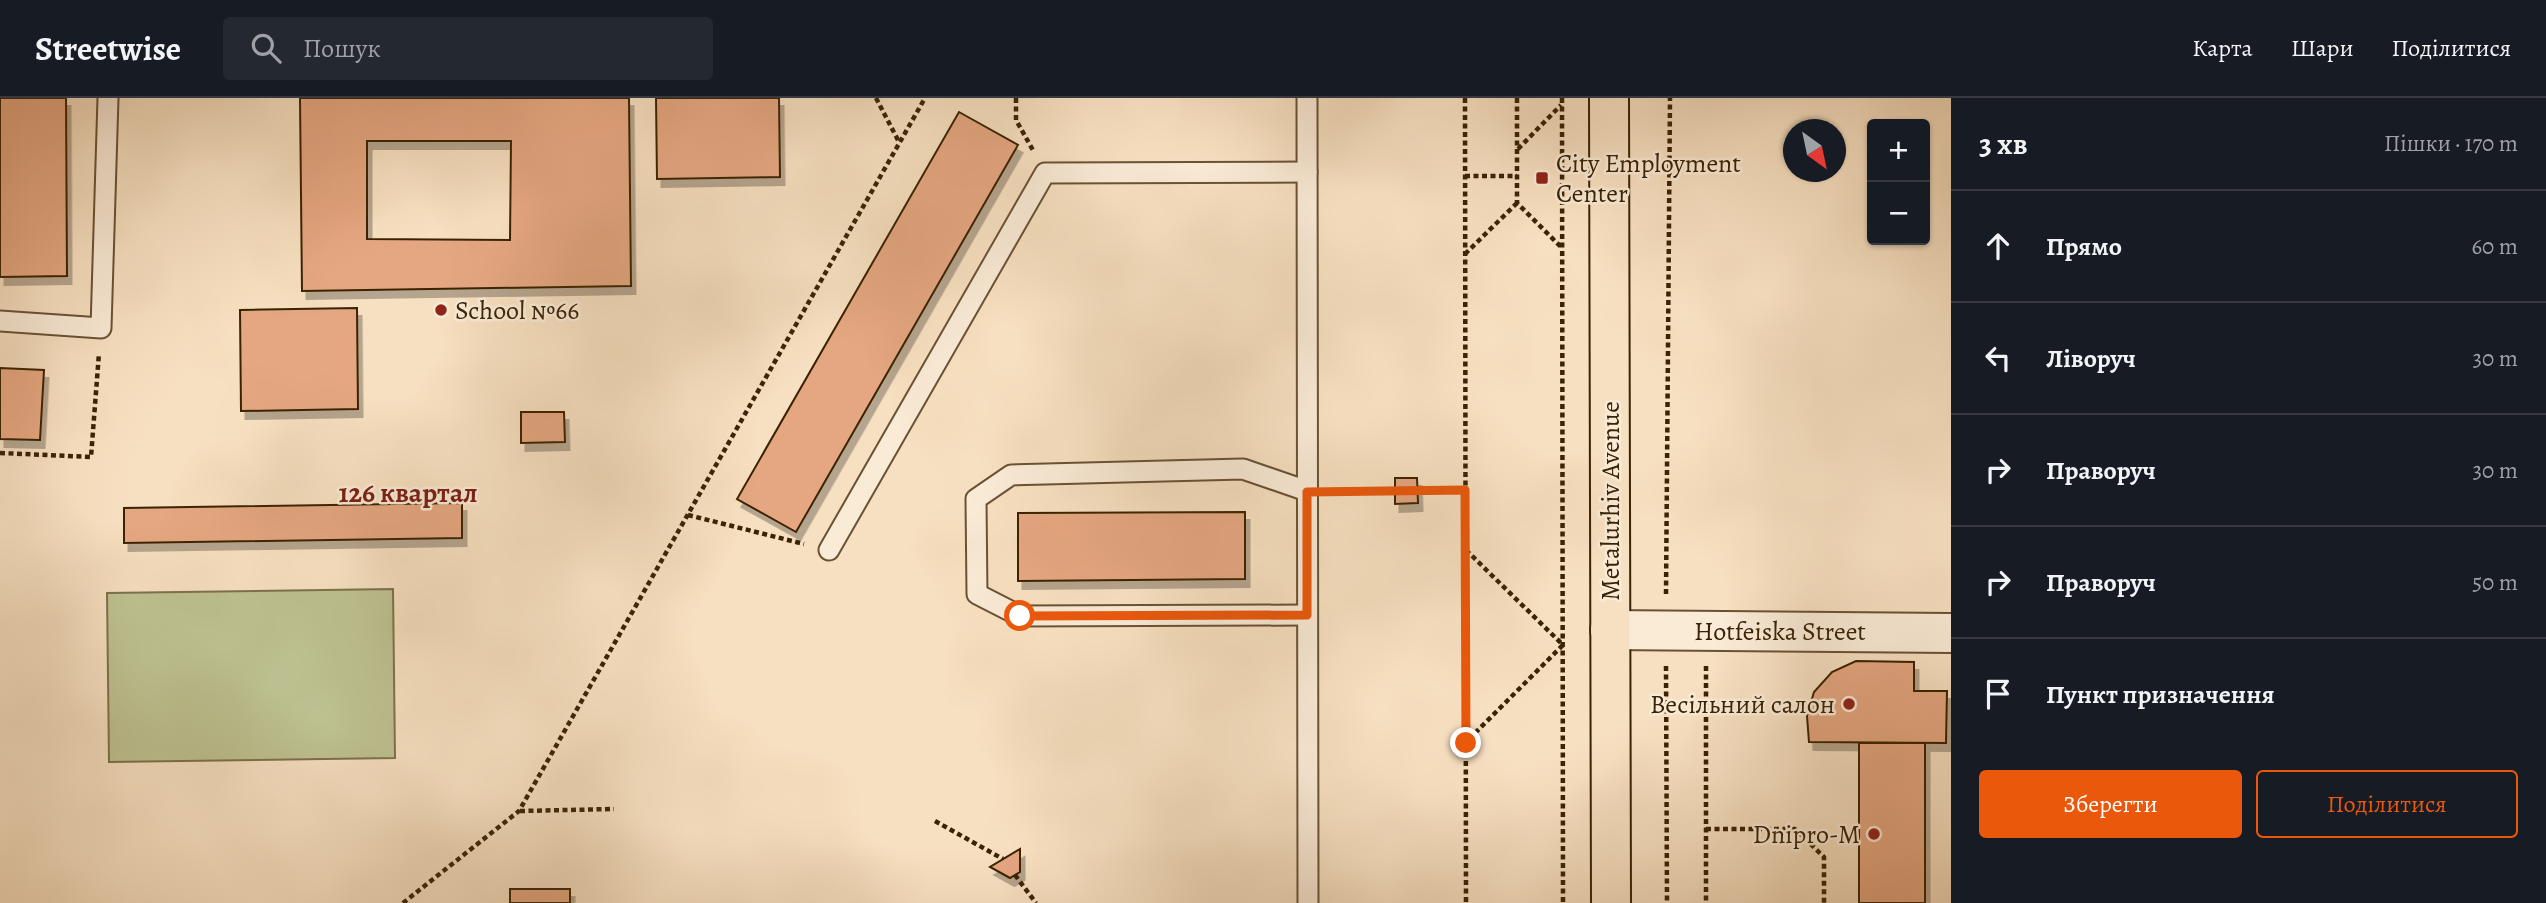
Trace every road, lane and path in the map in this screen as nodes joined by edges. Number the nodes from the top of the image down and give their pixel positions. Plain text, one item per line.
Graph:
1 (107, 98) edge
2 (876, 98) edge
3 (925, 98) edge
4 (1016, 98) edge
5 (1307, 98) edge
6 (1465, 98) edge
7 (1517, 98) edge
8 (1609, 98) edge
9 (1670, 98) edge
10 (1562, 101) edge
11 (1028, 141) dead end
12 (899, 143) junction
13 (1517, 149) junction
14 (1307, 172) junction
15 (1465, 176) junction
16 (1517, 176) junction
17 (1517, 203) junction
18 (1562, 248) junction
19 (1465, 254) junction
20 (0, 321) edge
21 (101, 328) junction
22 (0, 453) edge
23 (1465, 490) junction
24 (1307, 492) junction
25 (688, 515) junction
26 (829, 550) joint
27 (1465, 550) junction
28 (1307, 615) junction
29 (1610, 630) junction
30 (1951, 633) edge
31 (1563, 645) junction
32 (1666, 645) junction
33 (1706, 659) dead end
34 (1466, 743) junction
35 (614, 809) dead end
36 (519, 811) junction
37 (935, 821) dead end
38 (1706, 830) junction
39 (1003, 859) dead end
40 (1015, 875) dead end
41 (403, 903) edge
42 (1036, 903) edge
43 (1308, 903) edge
44 (1466, 903) edge
45 (1563, 903) edge
46 (1611, 903) edge
47 (1667, 903) edge
48 (1706, 903) edge
49 (1824, 903) edge

1 - 21 lane
2 - 12 path
3 - 12 path
4 - 11 path
5 - 14 lane
6 - 15 path
7 - 13 path
8 - 29 highway, Metalurhiv Avenue
9 - 32 path
10 - 13 path
10 - 18 path
12 - 25 path
13 - 16 path
14 - 24 lane
14 - 26 lane
15 - 16 path
15 - 19 path
16 - 17 path
17 - 18 path
17 - 19 path
18 - 31 path
19 - 23 path
20 - 21 lane
21 - 22 path
23 - 24 path
23 - 27 path
24 - 28 lane
24 - 28 lane
25 - 26 path
25 - 36 path
27 - 31 path
27 - 34 path
28 - 43 lane
29 - 32 street, Hotfeiska Street
29 - 46 highway, Metalurhiv Avenue
30 - 32 street, Hotfeiska Street
31 - 34 path
31 - 45 path
32 - 47 path
33 - 38 path
34 - 44 path
35 - 36 path
36 - 41 path
37 - 39 path
38 - 48 path
38 - 49 path
40 - 42 path

